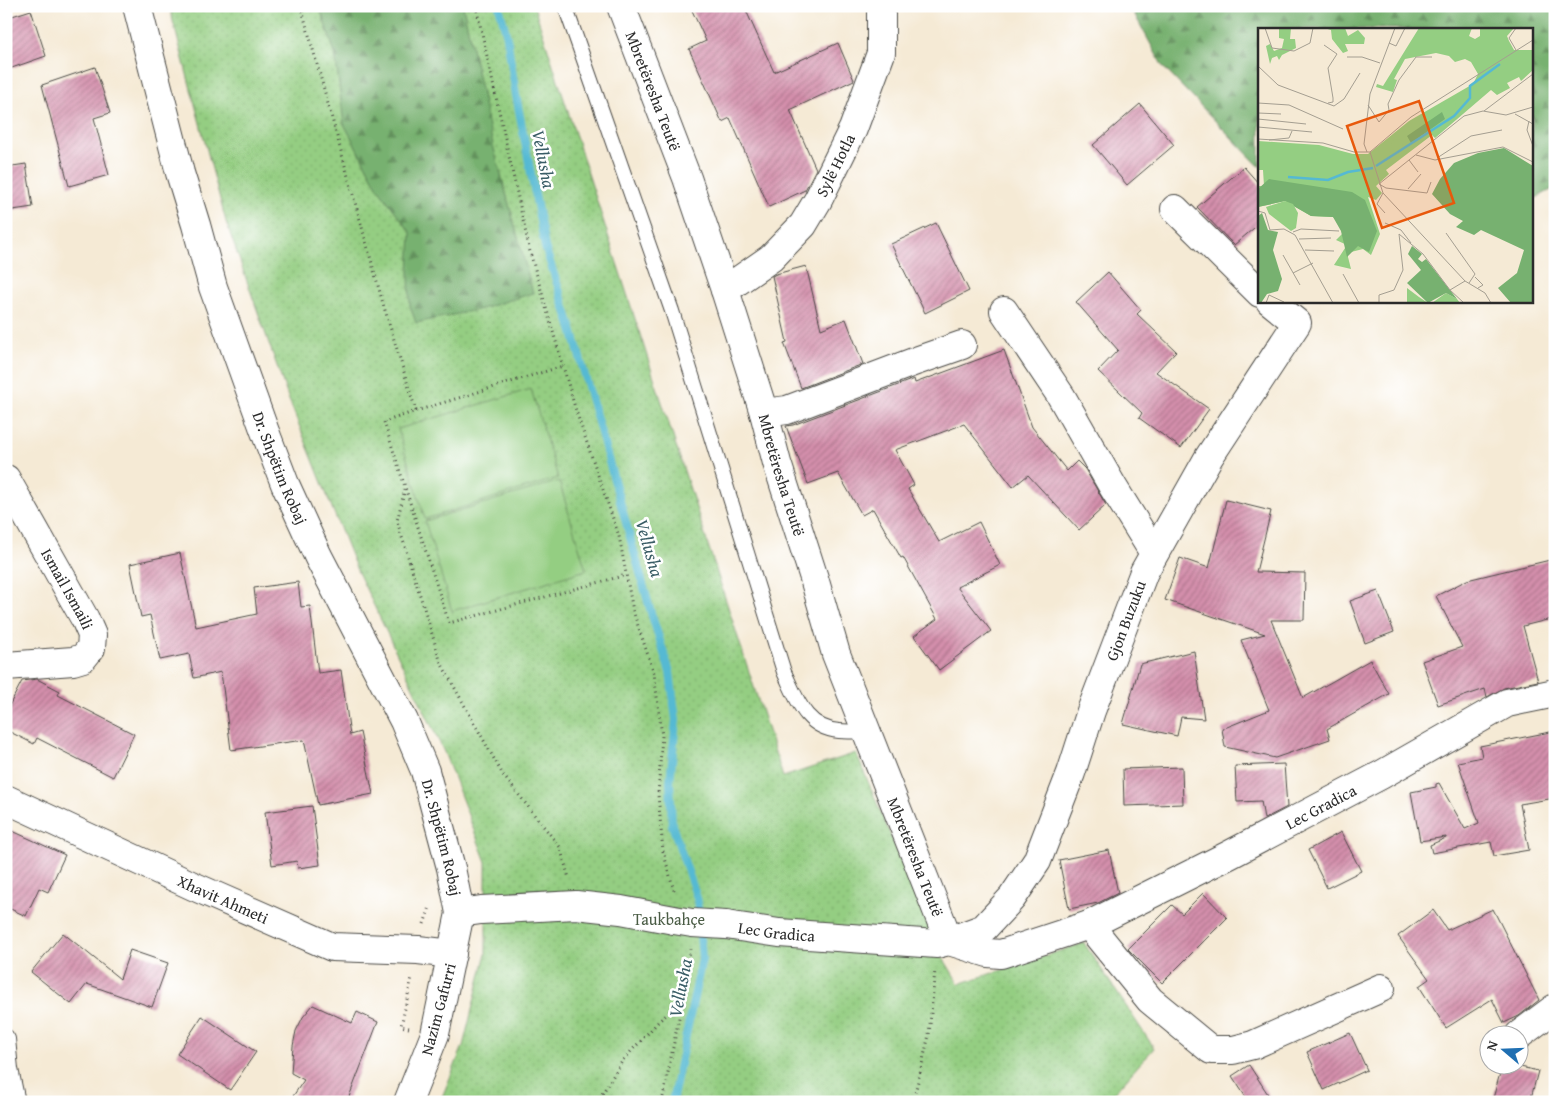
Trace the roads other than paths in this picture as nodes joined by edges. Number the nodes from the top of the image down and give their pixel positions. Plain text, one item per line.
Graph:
1 (136, 6) edge
2 (565, 6) edge
3 (621, 6) edge
4 (863, 6) edge
5 (881, 6) edge
6 (881, 53) junction
7 (1175, 209) dead end
8 (725, 290) junction
9 (1258, 291) edge
10 (1271, 302) edge
11 (1004, 311) dead end
12 (962, 345) dead end
13 (764, 413) junction
14 (6, 479) edge
15 (1154, 553) junction
16 (6, 666) edge
17 (1555, 693) edge
18 (866, 731) junction
19 (6, 799) edge
20 (460, 913) junction
21 (1089, 925) junction
22 (943, 942) junction
23 (452, 954) junction
24 (1381, 988) dead end
25 (1555, 1008) edge
26 (1528, 1028) edge
27 (6, 1036) edge
28 (9, 1065) edge
29 (18, 1102) edge
30 (408, 1102) edge

1 - 20 street, Dr. Shpëtim Robaj
2 - 18 lane
3 - 8 street, Mbretëresha Teutë
4 - 6 street
5 - 6 street
6 - 8 street, Sylë Hotla
7 - 9 street
8 - 13 street, Mbretëresha Teutë
10 - 15 street, Gjon Buzuku
11 - 15 street
12 - 13 street
13 - 18 street, Mbretëresha Teutë
14 - 16 street, Ismail Ismaili
15 - 22 street, Gjon Buzuku
17 - 21 street, Lec Gradica
18 - 22 street, Mbretëresha Teutë
19 - 23 street, Xhavit Ahmeti
20 - 22 street, Lec Gradica, bridge
20 - 23 street, Nazim Gafurri
21 - 22 street, Lec Gradica
21 - 24 street
23 - 30 street, Nazim Gafurri
25 - 26 street
27 - 28 lane
28 - 29 lane

